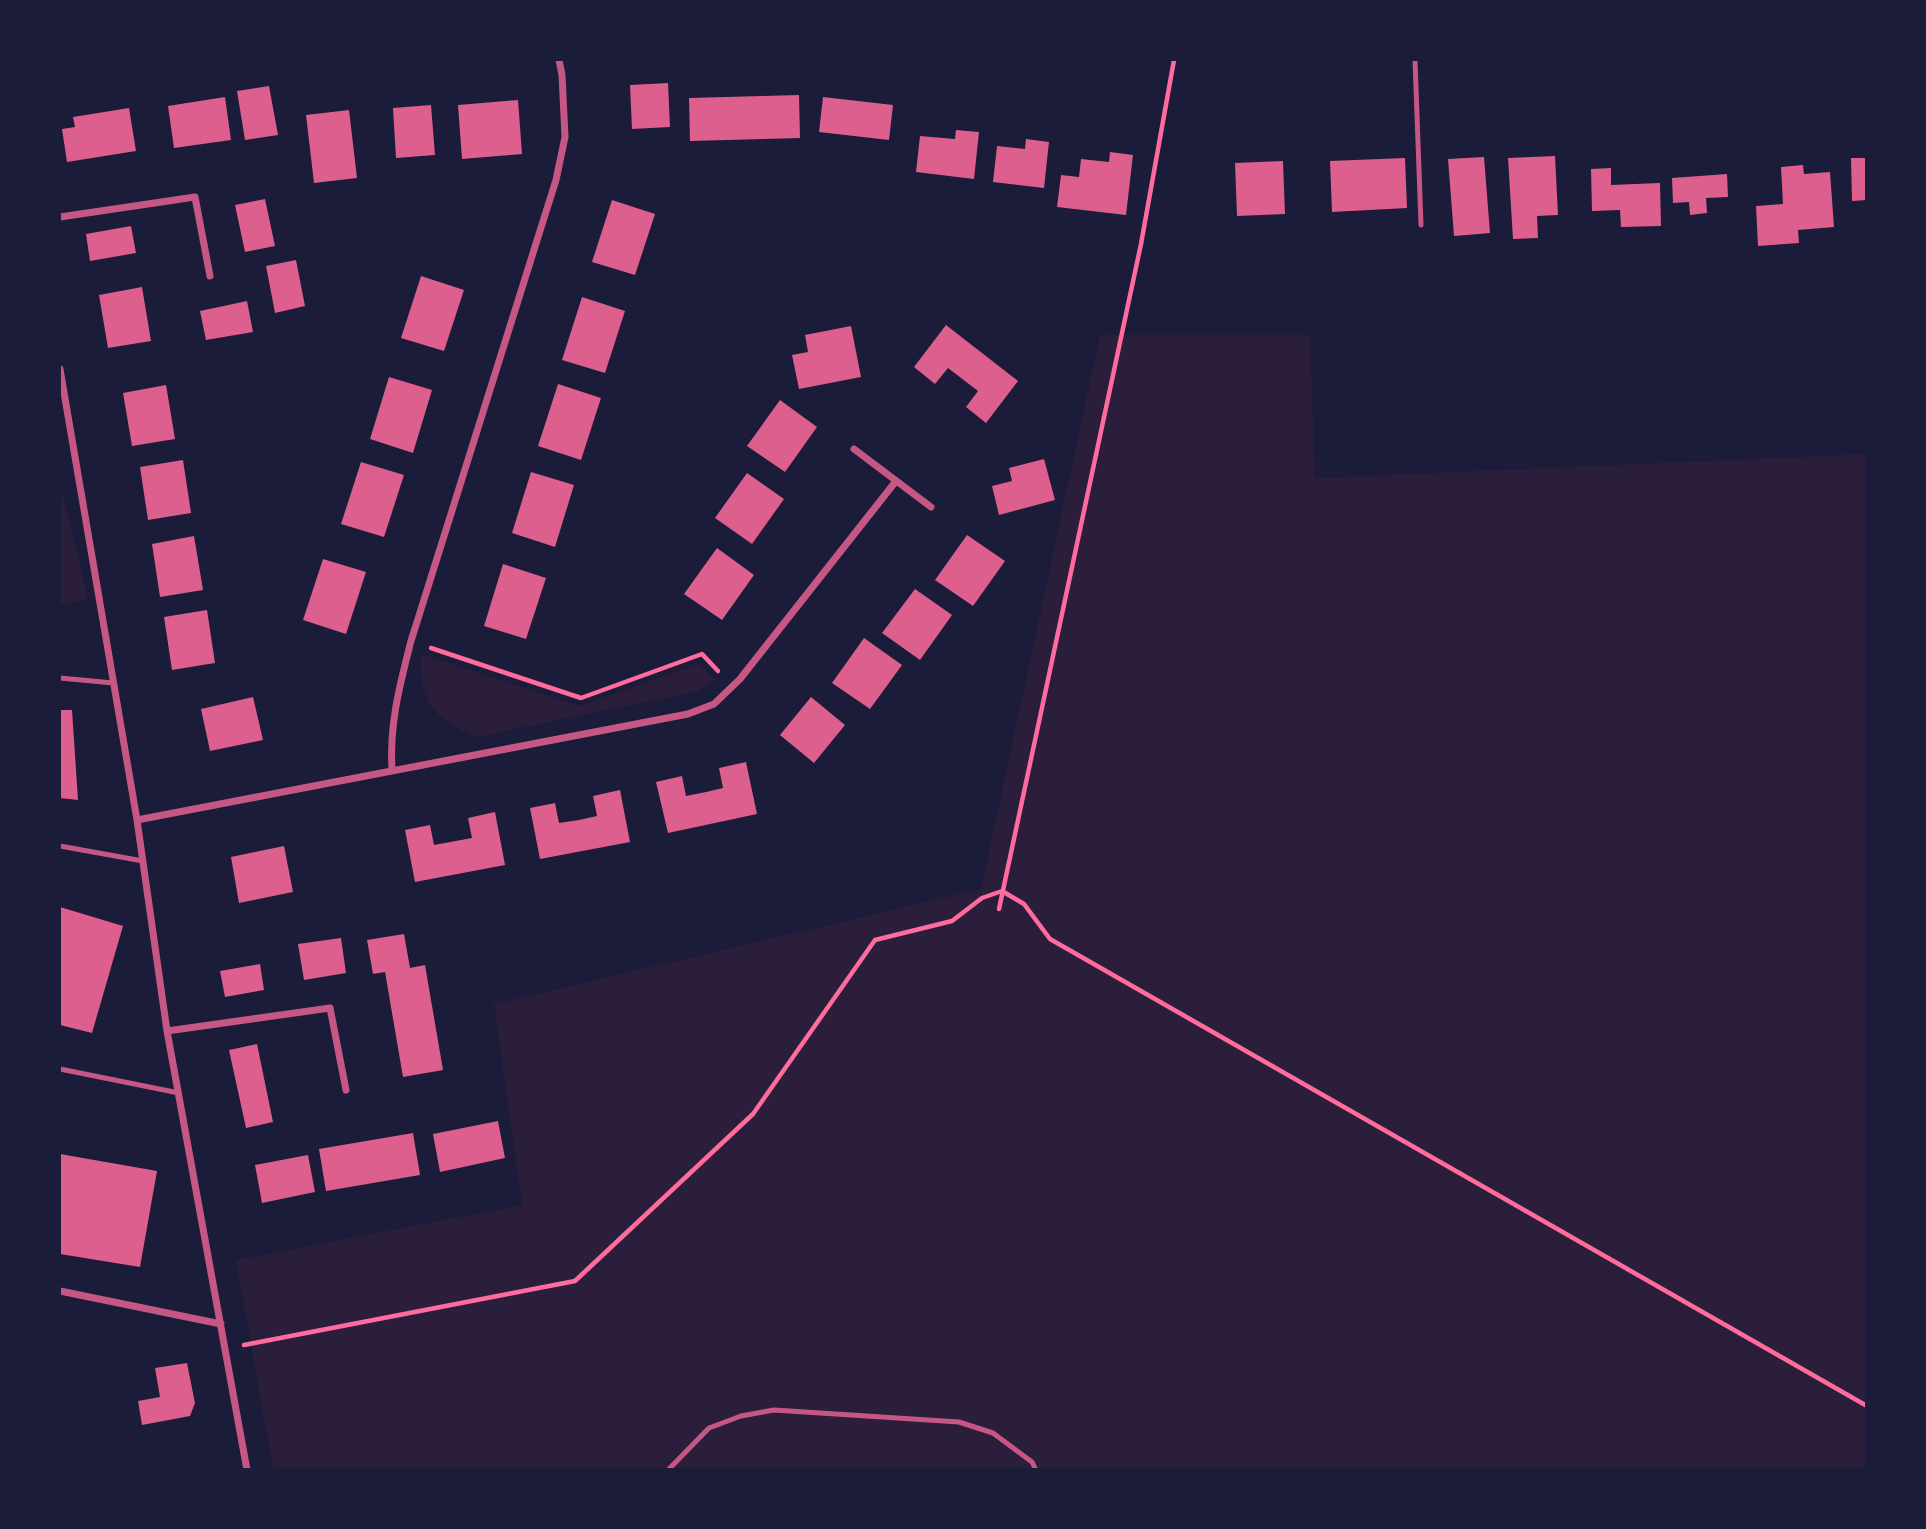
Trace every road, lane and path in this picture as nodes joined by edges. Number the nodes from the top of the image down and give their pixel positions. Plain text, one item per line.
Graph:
1 (559, 60) edge
2 (1174, 60) edge
3 (1415, 60) edge
4 (60, 217) edge
5 (1421, 225) dead end
6 (211, 276) dead end
7 (60, 369) edge
8 (854, 449) dead end
9 (896, 481) junction
10 (932, 507) dead end
11 (411, 640) junction
12 (60, 678) edge
13 (113, 683) junction
14 (732, 687) junction
15 (392, 770) junction
16 (137, 820) junction
17 (60, 846) edge
18 (143, 861) junction
19 (1002, 891) junction
20 (999, 909) dead end
21 (167, 1031) junction
22 (60, 1069) edge
23 (346, 1090) dead end
24 (179, 1093) junction
25 (60, 1291) edge
26 (221, 1324) junction
27 (225, 1346) junction
28 (1867, 1406) edge
29 (247, 1469) edge
30 (668, 1469) edge
31 (1036, 1469) edge

1 - 11 street
2 - 19 path
3 - 5 lane
4 - 6 street
7 - 13 street
8 - 9 street
9 - 10 street
9 - 14 street
11 - 14 path
11 - 15 street
12 - 13 lane
13 - 16 street
14 - 15 street
15 - 16 street
16 - 18 street
17 - 18 lane
18 - 21 street
19 - 20 path
19 - 27 path
19 - 28 path
21 - 23 street
21 - 24 street
22 - 24 lane
24 - 26 street
25 - 26 street
26 - 27 street
27 - 29 street
30 - 31 lane

